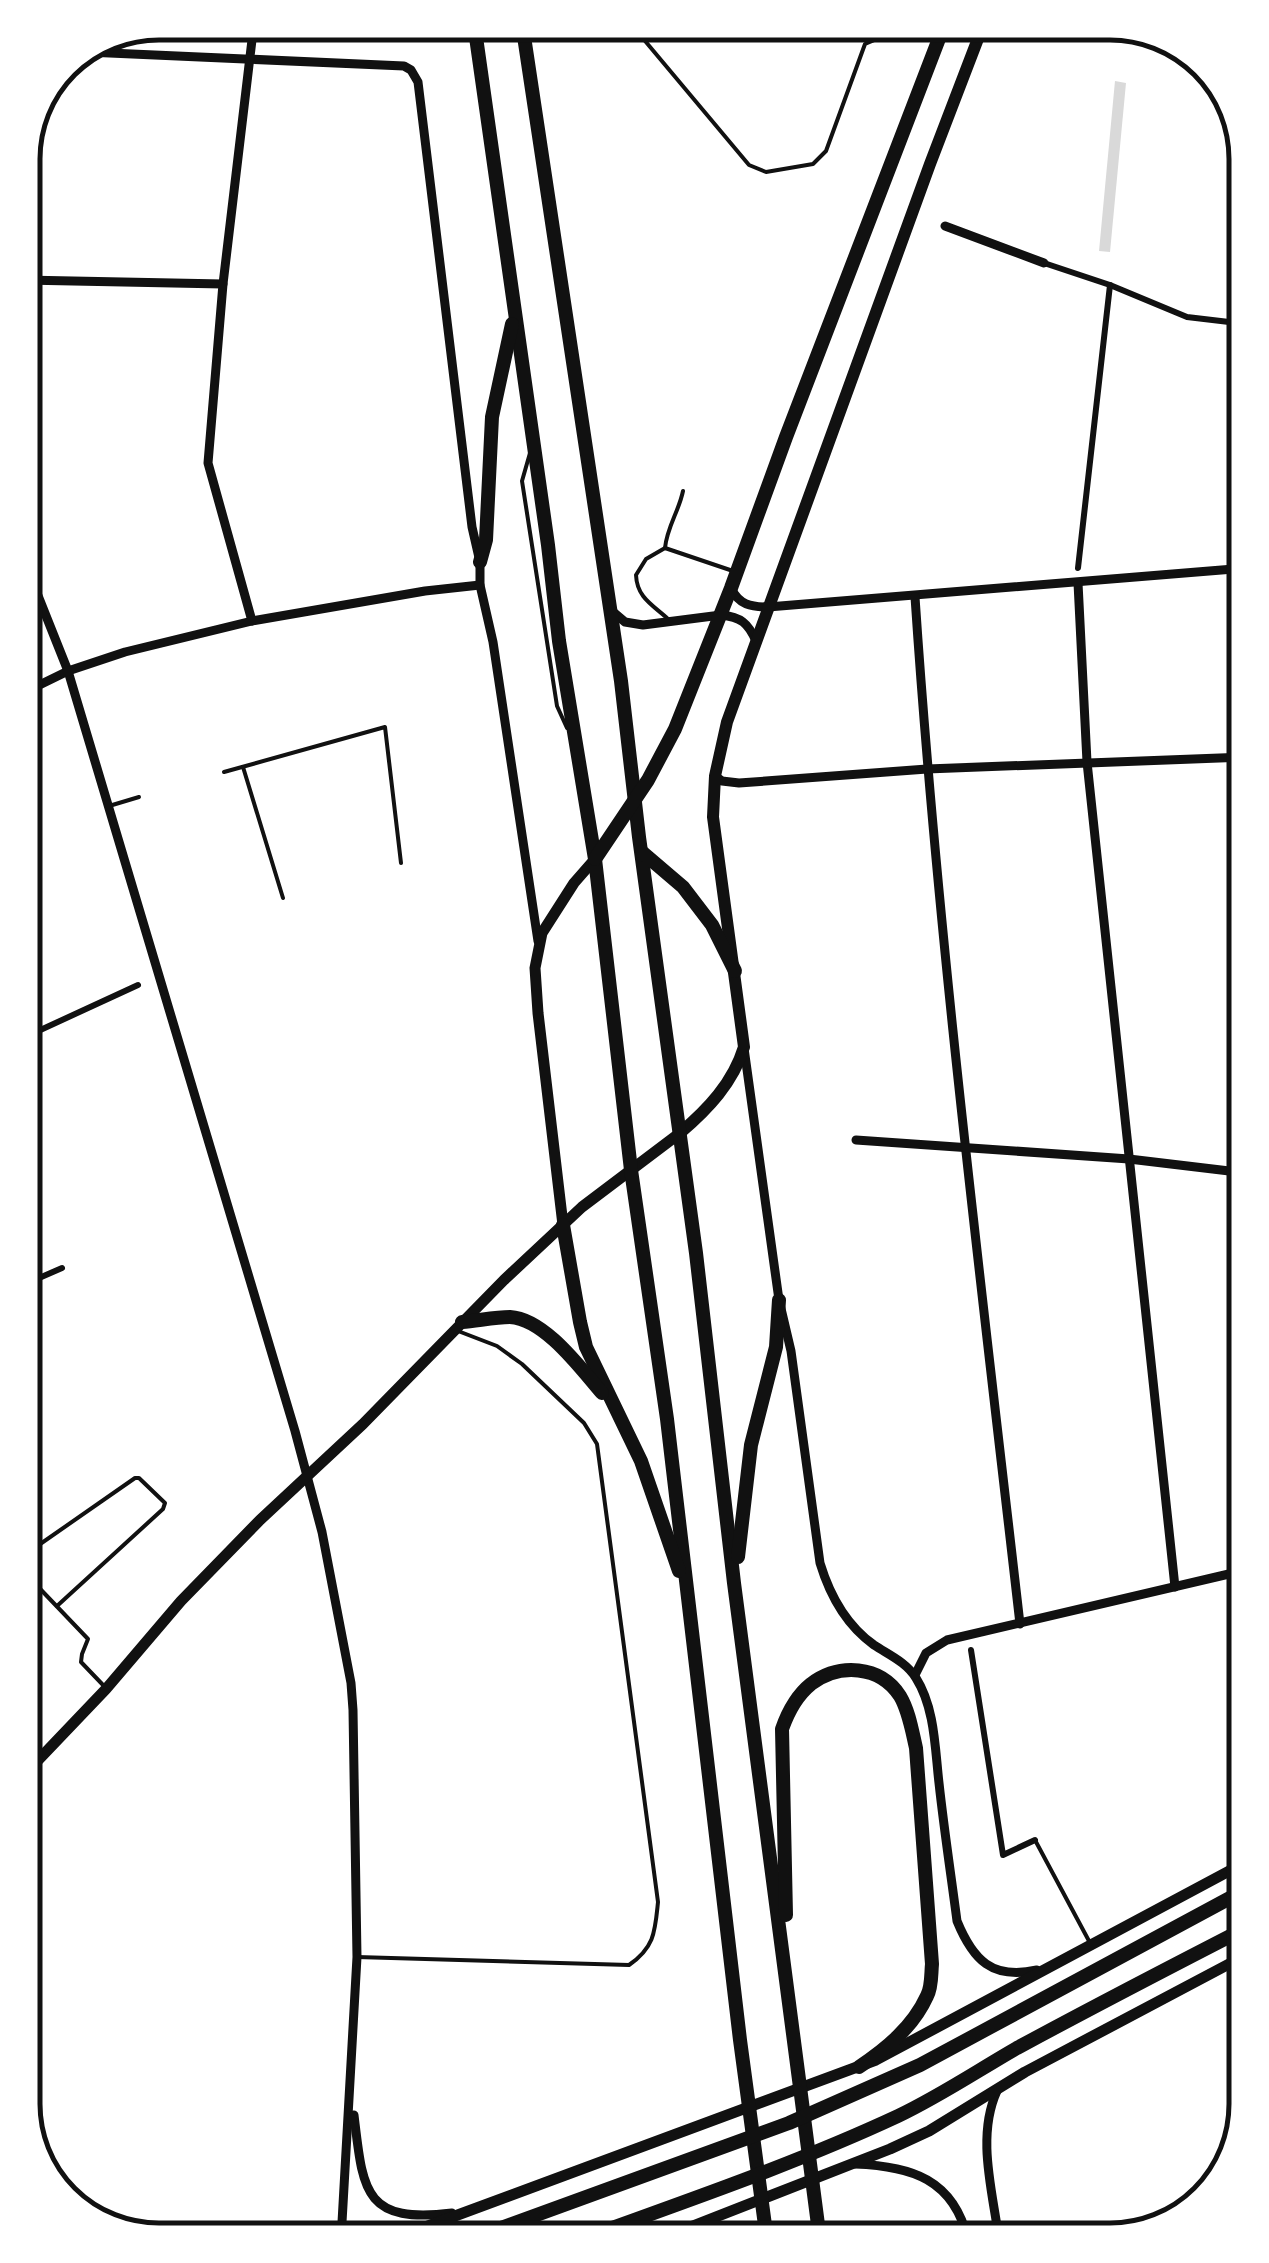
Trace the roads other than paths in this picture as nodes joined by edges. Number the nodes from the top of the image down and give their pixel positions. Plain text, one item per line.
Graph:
1 (252, 40) edge
2 (476, 40) edge
3 (525, 40) edge
4 (644, 40) edge
5 (874, 40) edge
6 (938, 40) edge
7 (978, 40) edge
8 (106, 53) edge
9 (250, 58) junction
10 (945, 226) dead end
11 (1044, 263) joint
12 (40, 280) edge
13 (224, 284) junction
14 (1110, 285) junction
15 (514, 313) junction
16 (1229, 322) edge
17 (683, 491) dead end
18 (665, 548) junction
19 (480, 562) junction
20 (1078, 568) dead end
21 (1229, 569) edge
22 (731, 570) junction
23 (1078, 583) junction
24 (480, 585) junction
25 (731, 588) junction
26 (915, 597) junction
27 (40, 601) edge
28 (768, 607) junction
29 (610, 608) junction
30 (720, 615) junction
31 (252, 621) junction
32 (672, 622) junction
33 (756, 641) junction
34 (68, 671) junction
35 (40, 685) edge
36 (1229, 758) edge
37 (1087, 762) junction
38 (243, 768) junction
39 (927, 769) junction
40 (224, 772) dead end
41 (715, 776) junction
42 (139, 797) dead end
43 (636, 800) junction
44 (109, 806) junction
45 (642, 852) junction
46 (595, 859) junction
47 (401, 863) dead end
48 (284, 898) dead end
49 (538, 942) junction
50 (735, 971) junction
51 (138, 985) dead end
52 (40, 1030) edge
53 (744, 1048) junction
54 (680, 1133) junction
55 (856, 1140) dead end
56 (966, 1147) junction
57 (1129, 1159) junction
58 (631, 1170) junction
59 (1229, 1171) edge
60 (563, 1225) junction
61 (62, 1268) dead end
62 (40, 1277) edge
63 (779, 1300) junction
64 (458, 1326) junction
65 (623, 1422) junction
66 (308, 1476) junction
67 (40, 1544) edge
68 (1229, 1574) edge
69 (734, 1583) junction
70 (1175, 1587) junction
71 (40, 1589) edge
72 (689, 1600) junction
73 (57, 1606) junction
74 (1020, 1624) junction
75 (971, 1650) dead end
76 (915, 1675) junction
77 (106, 1689) junction
78 (40, 1757) edge
79 (1035, 1840) joint
80 (1229, 1871) edge
81 (1229, 1899) edge
82 (1229, 1937) edge
83 (1090, 1945) junction
84 (357, 1958) junction
85 (1229, 1964) edge
86 (1045, 1968) junction
87 (786, 1975) junction
88 (859, 2067) junction
89 (998, 2091) junction
90 (351, 2094) junction
91 (852, 2164) junction
92 (470, 2211) junction
93 (342, 2223) edge
94 (437, 2223) edge
95 (515, 2223) edge
96 (625, 2223) edge
97 (700, 2223) edge
98 (766, 2223) edge
99 (818, 2223) edge
100 (963, 2223) edge
101 (997, 2223) edge

1 - 9 street
2 - 15 main road
3 - 29 main road
4 - 5 lane
6 - 22 main road
7 - 28 main road
8 - 9 street
9 - 13 street
9 - 19 street
10 - 11 street
11 - 14 street
12 - 13 street
13 - 31 street
14 - 16 street
14 - 20 street
15 - 19 main road
15 - 46 main road
17 - 18 lane
18 - 22 lane
18 - 32 lane
19 - 24 street
21 - 23 street
22 - 25 main road
23 - 26 street
23 - 37 street
24 - 31 street
24 - 49 street
25 - 28 street
25 - 30 main road
26 - 28 street
26 - 39 street
27 - 34 street
28 - 33 main road
29 - 32 street
29 - 43 main road
30 - 32 street
30 - 33 street
30 - 43 main road
31 - 34 street
33 - 41 main road
34 - 35 street
34 - 44 street
36 - 37 street
37 - 39 street
37 - 57 street
38 - 40 lane
38 - 47 lane
38 - 48 lane
39 - 41 street
39 - 56 street
41 - 50 main road
42 - 44 lane
43 - 45 main road
43 - 46 main road
44 - 66 street
45 - 50 main road
45 - 54 main road
46 - 49 street
46 - 58 main road
49 - 60 street
50 - 53 main road
51 - 52 street
53 - 54 main road
53 - 63 street
54 - 58 street
54 - 69 main road
55 - 56 street
56 - 57 street
56 - 74 street
57 - 59 street
57 - 70 street
58 - 60 street
58 - 72 main road
60 - 64 street
60 - 65 main road
61 - 62 street
63 - 69 main road
63 - 76 street
64 - 65 main road
64 - 66 street
64 - 84 lane
65 - 72 main road
66 - 77 street
66 - 84 street
67 - 73 lane
68 - 70 street
69 - 87 main road
70 - 74 street
71 - 73 lane
72 - 98 main road
73 - 77 lane
74 - 76 street
75 - 79 street
76 - 86 street
77 - 78 street
79 - 83 lane
80 - 83 street
81 - 95 main road
82 - 96 main road
83 - 86 street
84 - 90 street
85 - 89 street
86 - 88 street
87 - 88 main road
87 - 99 main road
88 - 92 street
89 - 91 street
89 - 101 street
90 - 92 street
90 - 93 street
91 - 97 street
91 - 100 street
92 - 94 street

